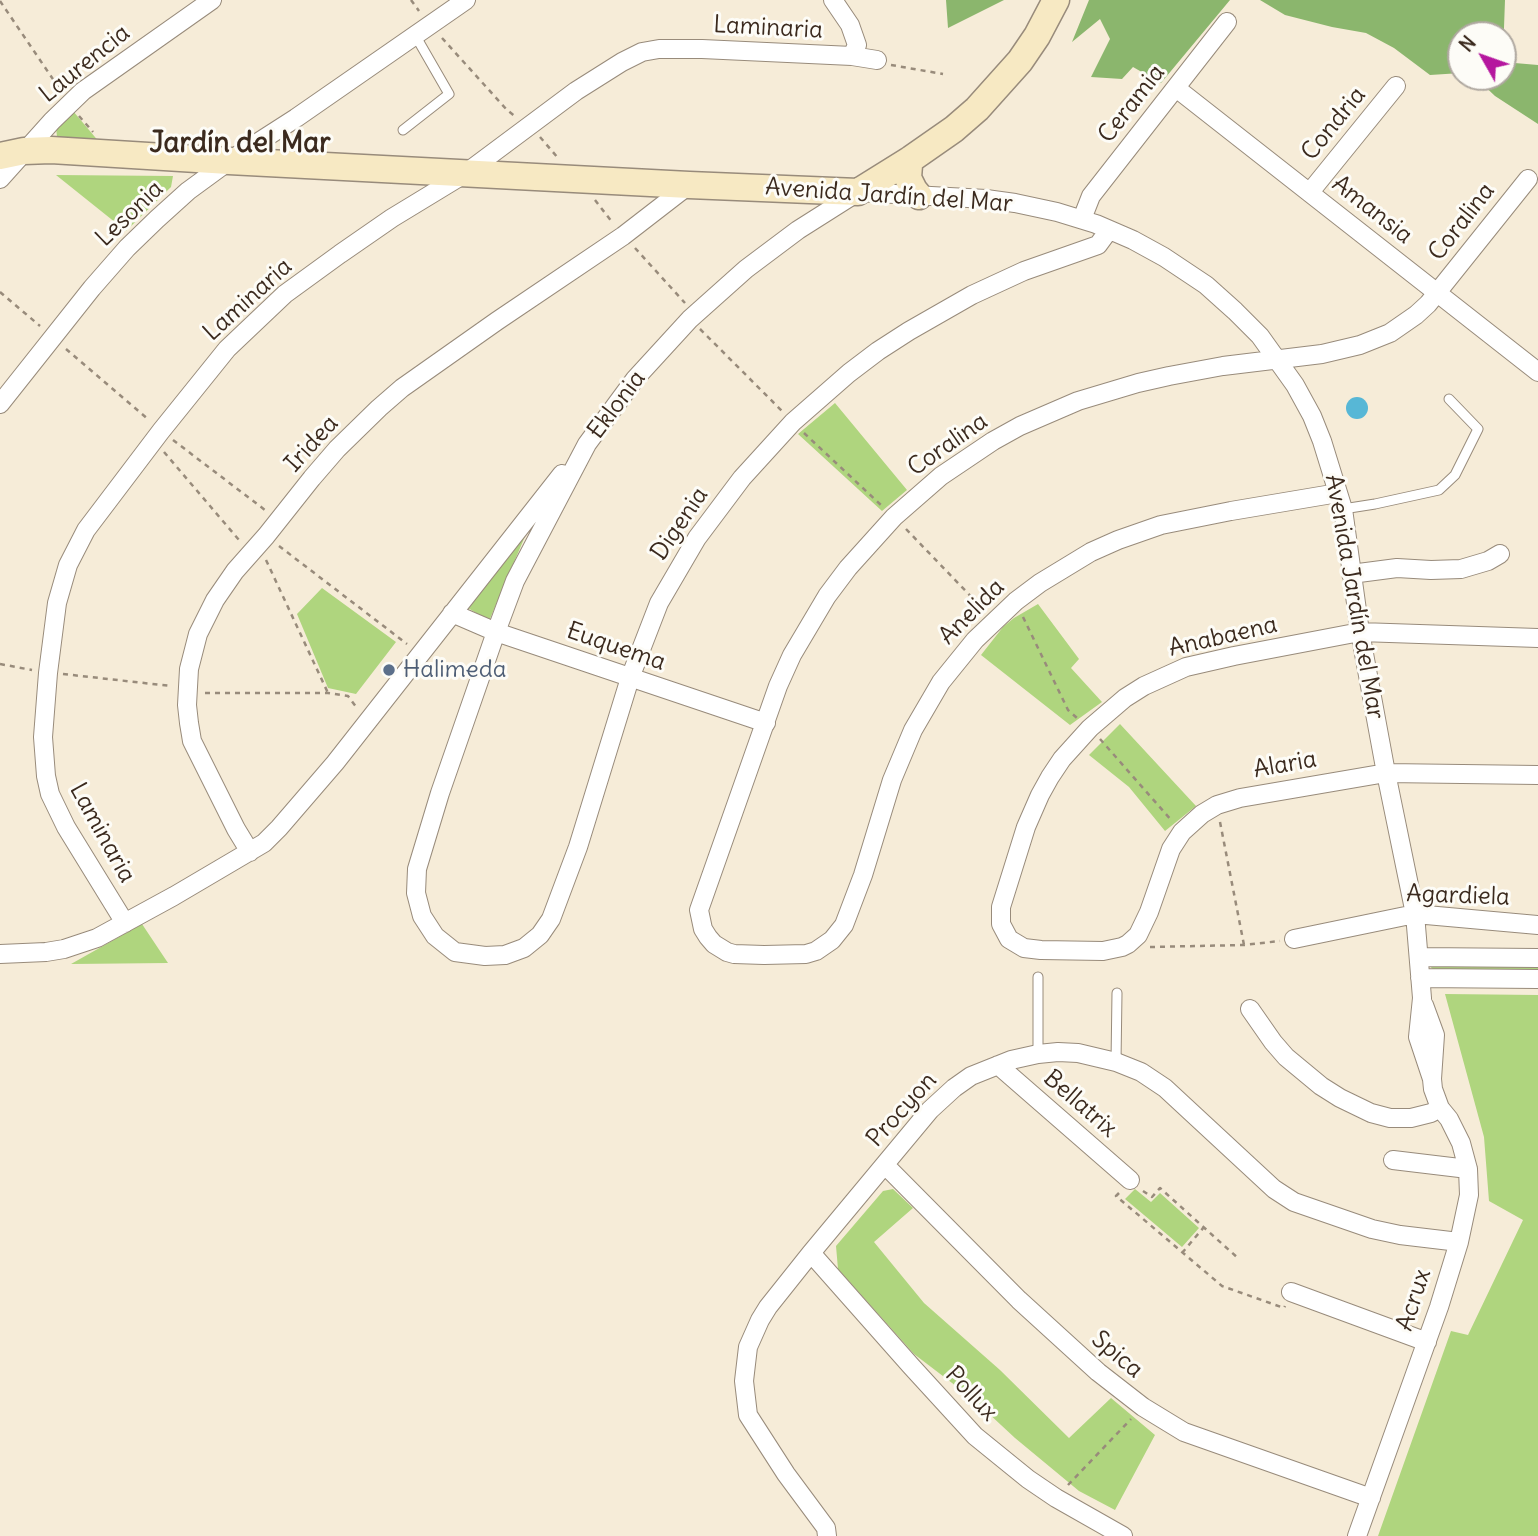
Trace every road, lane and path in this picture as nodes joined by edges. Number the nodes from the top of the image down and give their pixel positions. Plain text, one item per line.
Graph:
1 (212, 0) edge
2 (411, 0) edge
3 (466, 0) edge
4 (833, 0) edge
5 (1056, 0) edge
6 (0, 1) edge
7 (1227, 22) dead end
8 (430, 25) junction
9 (415, 36) junction
10 (852, 56) junction
11 (877, 60) joint
12 (943, 74) dead end
13 (1396, 86) dead end
14 (1176, 88) junction
15 (70, 104) junction
16 (530, 126) junction
17 (403, 130) dead end
18 (12, 153) edge
19 (111, 153) junction
20 (911, 159) junction
21 (229, 161) junction
22 (466, 173) junction
23 (1528, 178) dead end
24 (0, 179) edge
25 (689, 185) junction
26 (858, 192) junction
27 (1310, 192) junction
28 (919, 196) junction
29 (1082, 219) junction
30 (1108, 230) junction
31 (623, 236) junction
32 (0, 292) edge
33 (1438, 292) junction
34 (695, 314) junction
35 (53, 337) junction
36 (1277, 359) junction
37 (1538, 372) edge
38 (1449, 399) dead end
39 (0, 404) edge
40 (157, 435) junction
41 (587, 444) junction
42 (1340, 501) junction
43 (266, 512) dead end
44 (894, 517) junction
45 (266, 536) junction
46 (250, 553) junction
47 (1500, 554) dead end
48 (1351, 574) junction
49 (452, 613) junction
50 (994, 620) junction
51 (1538, 622) edge
52 (496, 632) junction
53 (1360, 632) junction
54 (1532, 638) edge
55 (419, 654) junction
56 (0, 664) edge
57 (48, 673) junction
58 (630, 678) junction
59 (187, 687) junction
60 (328, 693) junction
61 (368, 721) junction
62 (766, 723) junction
63 (1386, 773) junction
64 (1538, 775) edge
65 (1217, 805) junction
66 (250, 852) junction
67 (1415, 914) junction
68 (125, 923) junction
69 (1538, 925) edge
70 (1294, 939) joint
71 (1244, 945) junction
72 (1122, 947) junction
73 (454, 952) joint
74 (0, 954) edge
75 (806, 954) joint
76 (1419, 957) junction
77 (1538, 958) edge
78 (1038, 977) dead end
79 (1420, 978) junction
80 (1538, 979) edge
81 (1117, 993) dead end
82 (1422, 998) joint
83 (1250, 1009) dead end
84 (1038, 1054) junction
85 (1116, 1062) junction
86 (998, 1065) junction
87 (1440, 1108) junction
88 (1393, 1160) dead end
89 (885, 1165) junction
90 (1468, 1169) junction
91 (1130, 1180) junction
92 (1204, 1227) junction
93 (1458, 1242) junction
94 (811, 1253) junction
95 (1182, 1253) junction
96 (1239, 1259) dead end
97 (1291, 1292) joint
98 (1427, 1342) junction
99 (1143, 1408) junction
100 (1056, 1498) junction
101 (1371, 1498) junction
102 (831, 1533) edge
103 (1123, 1536) edge
104 (1357, 1536) edge

1 - 15 street, Laurencia
2 - 8 path
3 - 8 street, Lesonia
4 - 10 street
5 - 20 street, Eklonia
6 - 15 path
7 - 14 street, Ceramia
8 - 9 street, Lesonia
8 - 16 path
9 - 17 lane
9 - 21 street, Lesonia
10 - 11 street, Laminaria
10 - 16 street, Laminaria
11 - 12 path
13 - 27 street, Condria
14 - 27 street, Amansia
14 - 29 street, Ceramia
15 - 18 street, Laurencia
15 - 19 path
16 - 22 street, Laminaria
18 - 19 street, Avenida Jardín del Mar
18 - 24 street, Laurencia
19 - 21 street, Avenida Jardín del Mar
20 - 26 street, Eklonia
20 - 28 street
21 - 22 street, Avenida Jardín del Mar
21 - 35 street, Lesonia
22 - 25 street, Avenida Jardín del Mar
22 - 40 street, Laminaria
23 - 33 street, Coralina
25 - 26 street, Avenida Jardín del Mar
25 - 31 street, Iridea
26 - 28 street, Avenida Jardín del Mar
26 - 34 street, Eklonia
27 - 33 street, Amansia
28 - 29 street, Avenida Jardín del Mar
29 - 30 street, Avenida Jardín del Mar
30 - 36 street, Avenida Jardín del Mar
30 - 58 street, Digenia
31 - 34 path
31 - 45 street, Iridea
32 - 35 path
33 - 36 street, Coralina
33 - 37 street, Amansia
34 - 41 street, Eklonia
35 - 39 street, Lesonia
35 - 40 path
36 - 42 street, Avenida Jardín del Mar
36 - 44 street, Coralina
38 - 42 lane
40 - 43 path
40 - 46 path
40 - 57 street, Laminaria
41 - 49 street
41 - 52 street, Eklonia
42 - 48 street, Avenida Jardín del Mar
42 - 50 street, Anelida
44 - 50 path
44 - 62 street, Coralina
45 - 46 street, Iridea
45 - 55 path
46 - 59 street, Iridea
46 - 60 path
47 - 48 street
48 - 53 street, Avenida Jardín del Mar
49 - 52 street, Euquema
49 - 55 street
50 - 75 street, Anelida
51 - 54 street, Anabaena
52 - 58 street, Euquema
52 - 73 street, Eklonia
53 - 54 street, Anabaena
53 - 63 street, Avenida Jardín del Mar
53 - 72 street, Anabaena
55 - 61 street
56 - 57 path
57 - 59 path
57 - 68 street, Laminaria
58 - 62 street, Euquema
58 - 73 street, Digenia
59 - 60 path
59 - 66 street, Iridea
60 - 61 path
61 - 66 street
62 - 75 street, Coralina
63 - 64 street, Alaria
63 - 65 street, Alaria
63 - 67 street, Avenida Jardín del Mar
65 - 71 path
65 - 72 street, Alaria
66 - 68 street
67 - 69 street, Agardiela
67 - 70 street, Agardiela
67 - 76 street, Avenida Jardín del Mar
68 - 74 street
70 - 71 path
71 - 72 path
76 - 77 street
76 - 79 street, Avenida Jardín del Mar
78 - 84 lane
79 - 80 street
79 - 82 street, Avenida Jardín del Mar
81 - 85 lane
82 - 87 street, Acrux
83 - 87 street
84 - 85 street, Procyon
84 - 86 street, Procyon
85 - 93 street, Procyon
86 - 89 street, Procyon
86 - 91 street, Bellatrix
87 - 90 street, Acrux
88 - 90 street
89 - 94 street, Procyon
89 - 99 street, Spica
90 - 93 street, Acrux
91 - 92 path
91 - 95 path
92 - 95 path
92 - 96 path
93 - 98 street, Acrux
94 - 100 street, Pollux
94 - 102 street, Procyon
95 - 97 path
97 - 98 street
98 - 101 street, Acrux
99 - 100 path
99 - 101 street, Spica
100 - 103 street, Pollux
101 - 104 street, Acrux

